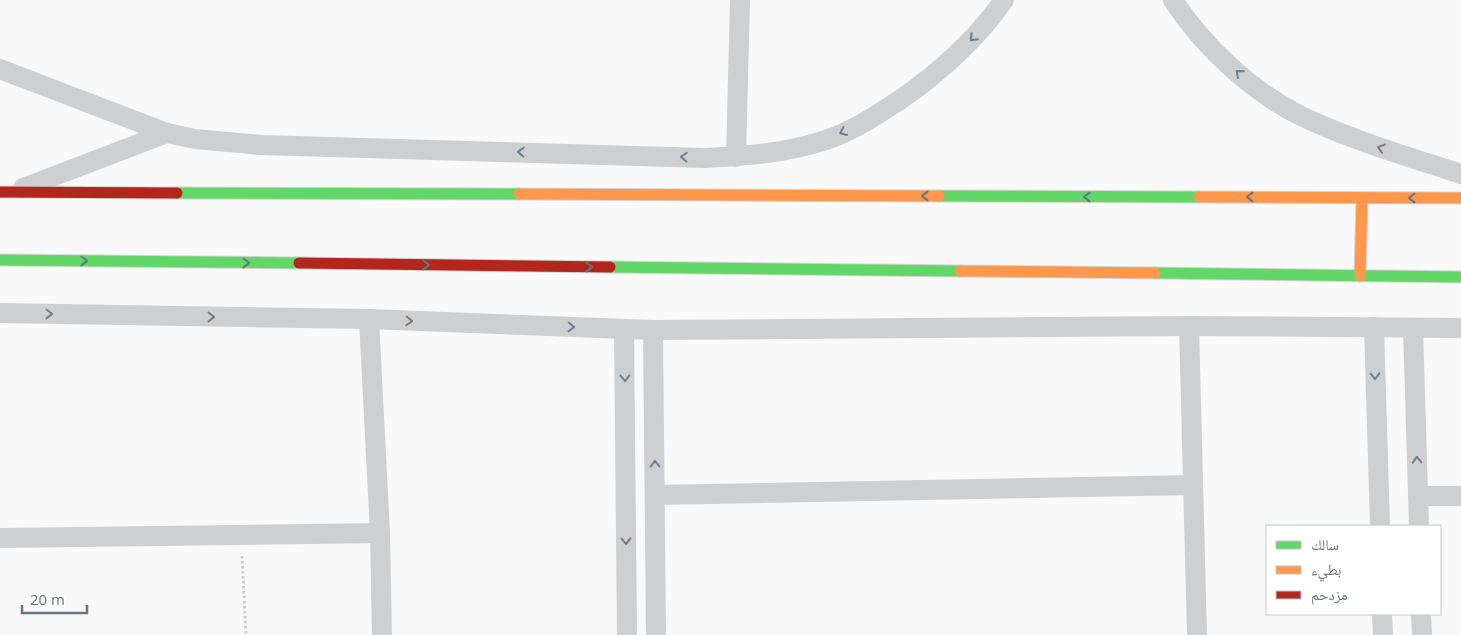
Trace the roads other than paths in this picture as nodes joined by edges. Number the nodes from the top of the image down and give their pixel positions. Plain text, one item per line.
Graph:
1 (740, 0) edge
2 (1004, 0) edge
3 (1173, 0) edge
4 (0, 69) edge
5 (166, 133) junction
6 (736, 157) junction
7 (1461, 174) edge
8 (6, 192) edge
9 (1362, 198) junction
10 (1461, 198) edge
11 (0, 260) edge
12 (1360, 276) junction
13 (1461, 277) edge
14 (0, 313) edge
15 (369, 320) junction
16 (1189, 326) junction
17 (1374, 327) junction
18 (1413, 328) junction
19 (1461, 328) edge
20 (624, 330) junction
21 (654, 330) junction
22 (1193, 485) junction
23 (655, 495) junction
24 (1418, 496) junction
25 (1461, 496) edge
26 (1380, 525) edge
27 (1418, 525) edge
28 (380, 533) junction
29 (0, 538) edge
30 (1382, 615) edge
31 (1421, 615) edge
32 (382, 635) edge
33 (628, 635) edge
34 (656, 635) edge
35 (1197, 635) edge
36 (1383, 635) edge
37 (1422, 635) edge

1 - 6 street
2 -> 6 street
7 -> 3 street
4 - 5 street
6 -> 5 street
5 - 8 street
9 -> 8 street
10 -> 9 street
9 - 12 street
11 -> 12 street
12 - 13 street
14 -> 15 street
15 -> 20 street
15 - 28 street
16 - 17 street
16 - 21 street
16 - 22 street
17 - 18 street
17 -> 26 street
18 - 19 street
24 -> 18 street
20 - 21 street
20 -> 33 street
23 -> 21 street
22 - 23 street
22 - 35 street
23 - 34 street
24 - 25 street
24 - 27 street
28 - 29 street
28 - 32 street
30 - 36 street
31 - 37 street

